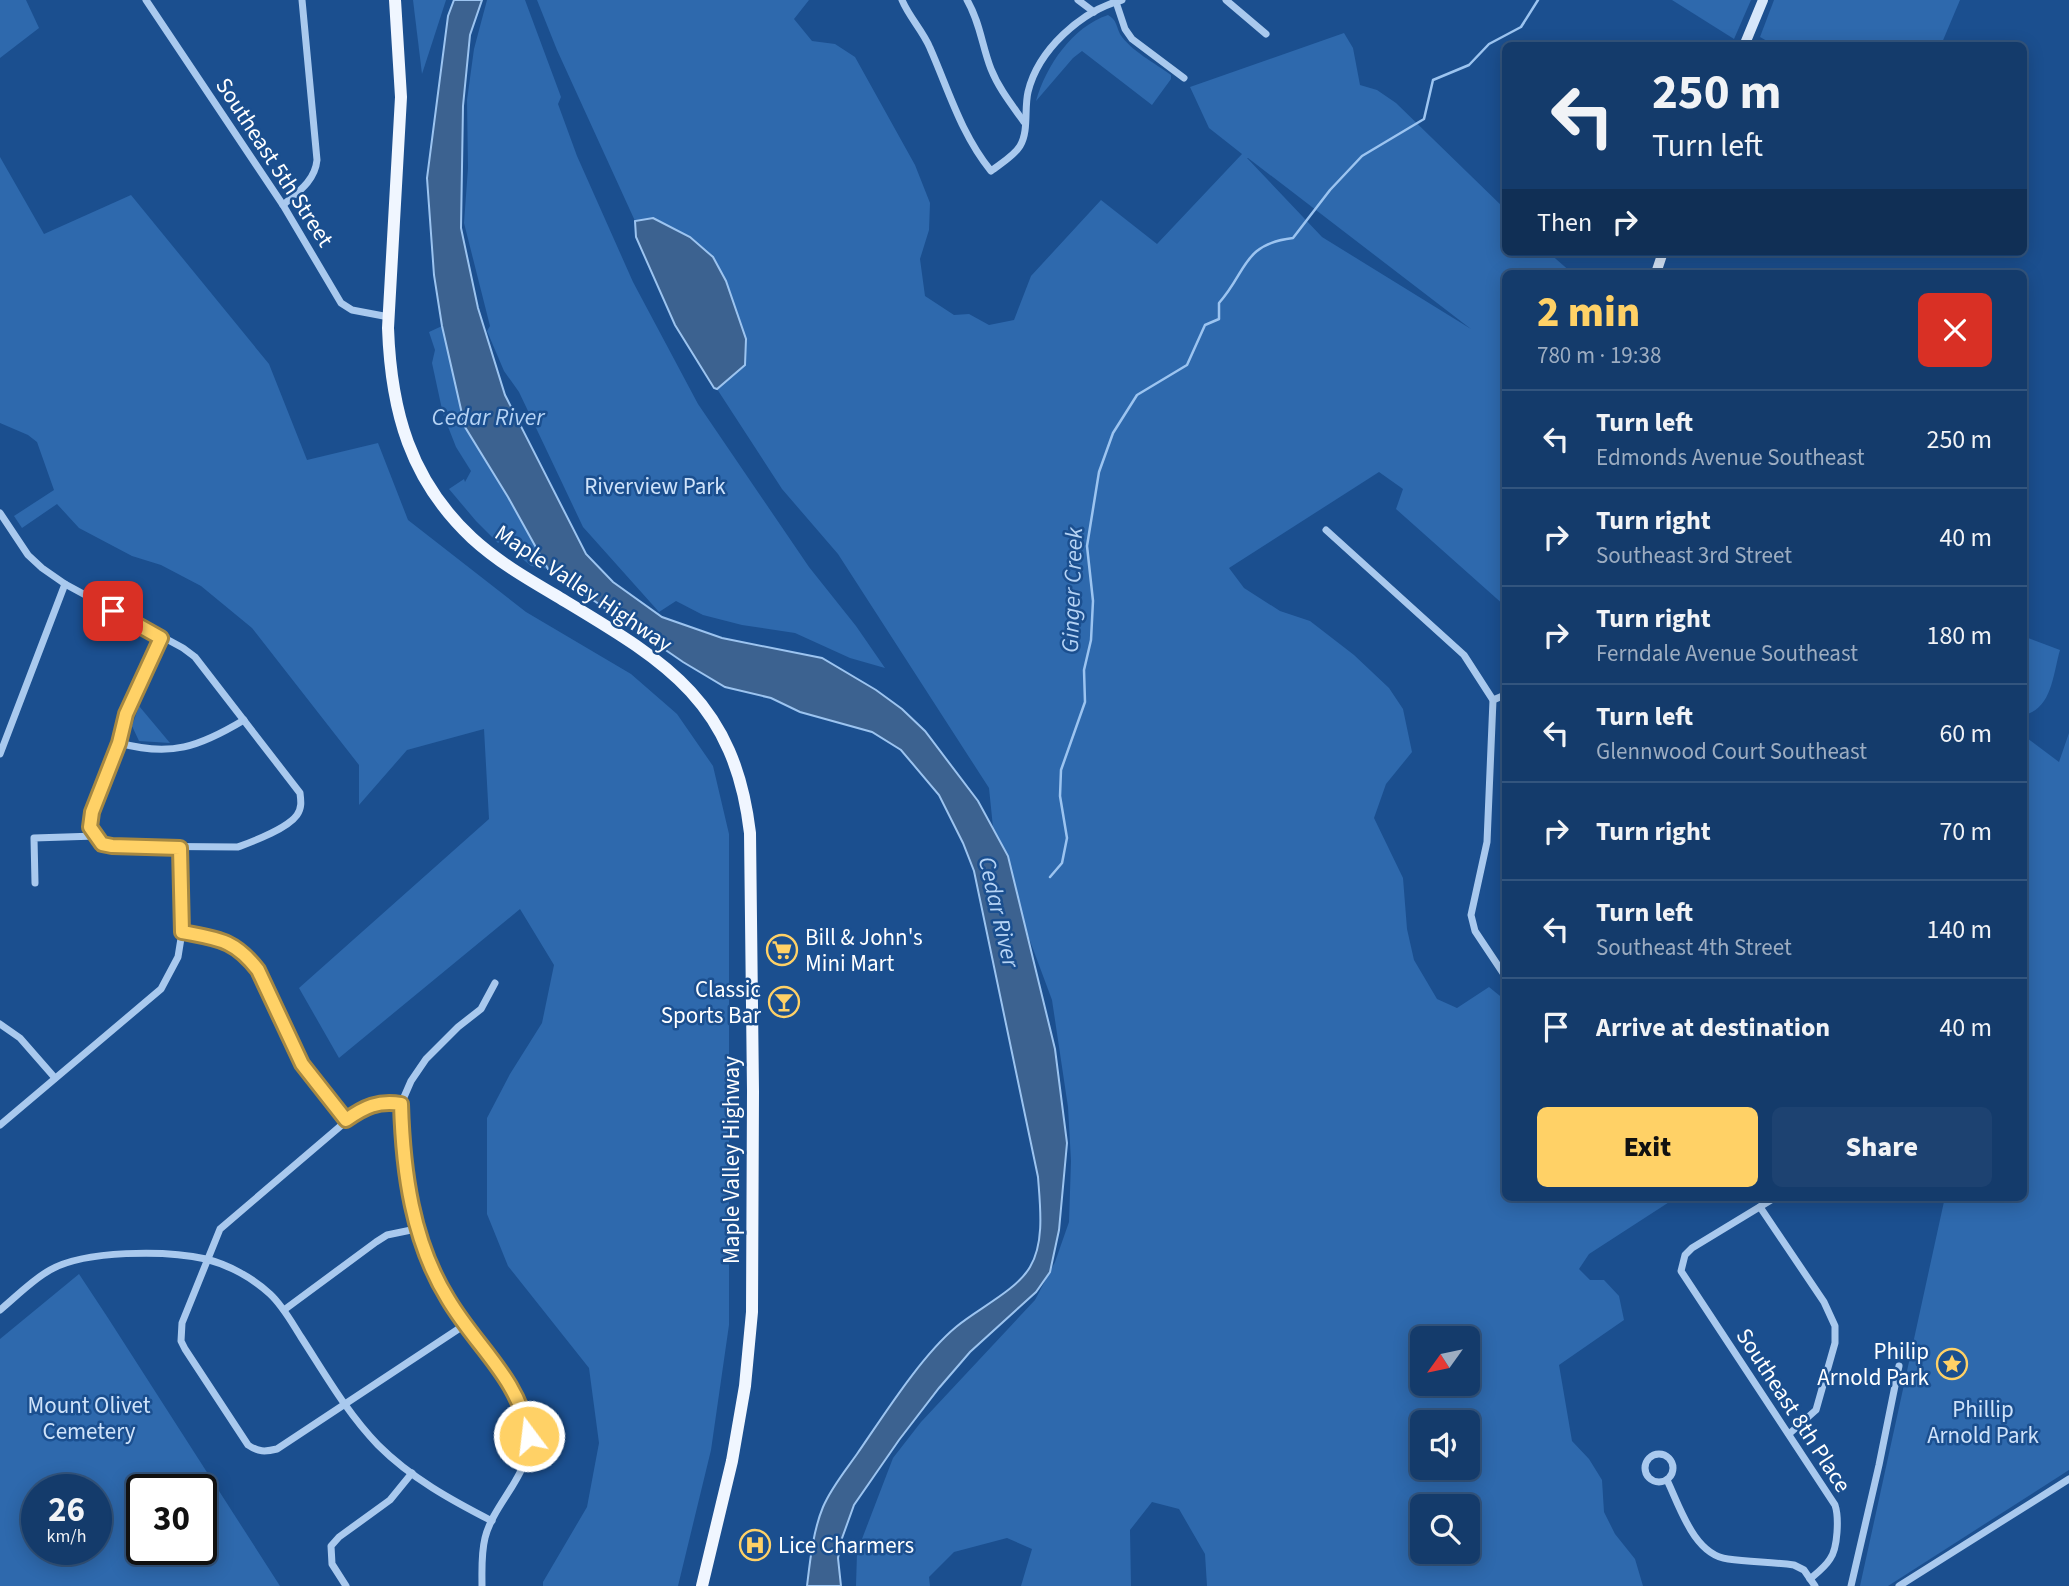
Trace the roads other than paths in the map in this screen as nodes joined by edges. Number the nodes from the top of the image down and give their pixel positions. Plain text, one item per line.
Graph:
1 (146, 0) edge
2 (302, 0) edge
3 (395, 0) edge
4 (902, 0) edge
5 (967, 0) edge
6 (1078, 0) edge
7 (1226, 0) edge
8 (1763, 0) edge
9 (1119, 1) edge
10 (1094, 12) junction
11 (1266, 34) dead end
12 (1746, 42) edge
13 (1184, 78) dead end
14 (1025, 122) junction
15 (283, 205) junction
16 (389, 317) junction
17 (0, 513) edge
18 (8, 524) junction
19 (0, 529) edge
20 (1326, 530) dead end
21 (65, 584) junction
22 (161, 638) junction
23 (1502, 696) edge
24 (1493, 699) junction
25 (244, 720) junction
26 (119, 743) junction
27 (0, 754) edge
28 (96, 836) junction
29 (180, 848) junction
30 (35, 883) dead end
31 (182, 932) junction
32 (1502, 972) edge
33 (495, 983) dead end
34 (0, 1024) edge
35 (55, 1077) junction
36 (401, 1104) junction
37 (346, 1120) junction
38 (0, 1125) edge
39 (1770, 1201) edge
40 (1760, 1207) junction
41 (416, 1229) junction
42 (208, 1259) junction
43 (0, 1310) edge
44 (284, 1310) junction
45 (466, 1324) junction
46 (1899, 1366) dead end
47 (345, 1404) junction
48 (1788, 1434) junction
49 (412, 1473) junction
50 (2069, 1479) edge
51 (1667, 1480) junction
52 (492, 1521) junction
53 (1812, 1582) edge
54 (346, 1586) edge
55 (482, 1586) edge
56 (702, 1586) edge
57 (1851, 1586) edge
58 (1899, 1586) edge

1 - 15 street, Southeast 5th Street
2 - 15 street
3 - 16 main road, Maple Valley Highway
4 - 14 street
5 - 14 street
6 - 10 street
7 - 11 street
8 - 12 street
9 - 10 street
9 - 13 street
10 - 14 street
15 - 16 street, Southeast 5th Street
16 - 56 main road, Maple Valley Highway
17 - 18 street
18 - 19 street
18 - 21 street
20 - 24 street
21 - 22 street
21 - 27 street
22 - 25 street
22 - 26 street
23 - 24 street
24 - 32 street
25 - 26 street
25 - 29 street
26 - 28 street
28 - 29 street
28 - 30 street
29 - 31 street
31 - 35 street
31 - 37 street
33 - 36 street
34 - 35 street
35 - 38 street
36 - 37 street
36 - 41 street
37 - 42 street
39 - 40 street
40 - 48 street
40 - 48 street, Southeast 8th Place
41 - 44 street
41 - 45 street
42 - 43 street
42 - 44 street
42 - 47 street
44 - 47 street
45 - 47 street
45 - 52 street
46 - 57 street
47 - 49 street
48 - 53 street, Southeast 8th Place
49 - 52 street
49 - 54 street
50 - 58 street
51 - 51 street
51 - 53 street
52 - 55 street

